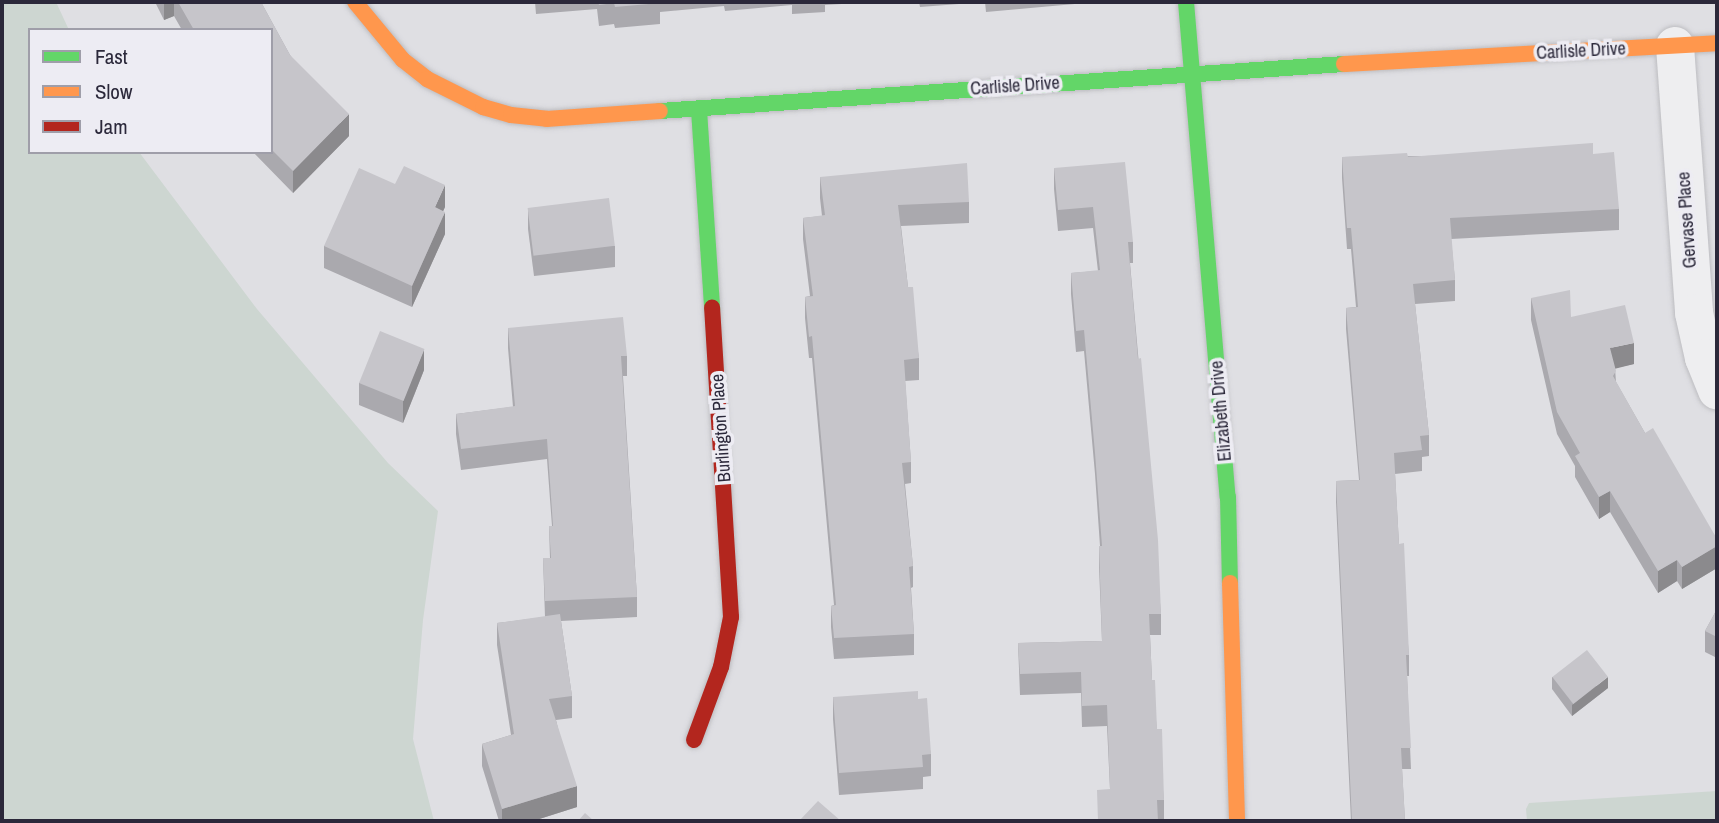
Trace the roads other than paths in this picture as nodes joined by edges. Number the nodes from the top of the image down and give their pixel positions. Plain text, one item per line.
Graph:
1 (355, 2) edge
2 (1186, 2) edge
3 (1717, 43) edge
4 (1675, 46) junction
5 (1192, 73) junction
6 (699, 110) junction
7 (1717, 390) edge
8 (694, 740) dead end
9 (1237, 821) edge

1 - 6 street, Carlisle Drive
2 - 5 street, Elizabeth Drive
3 - 4 street, Carlisle Drive
4 - 5 street, Carlisle Drive
4 - 7 street, Gervase Place
5 - 6 street, Carlisle Drive
5 - 9 street, Elizabeth Drive
6 - 8 street, Burlington Place

